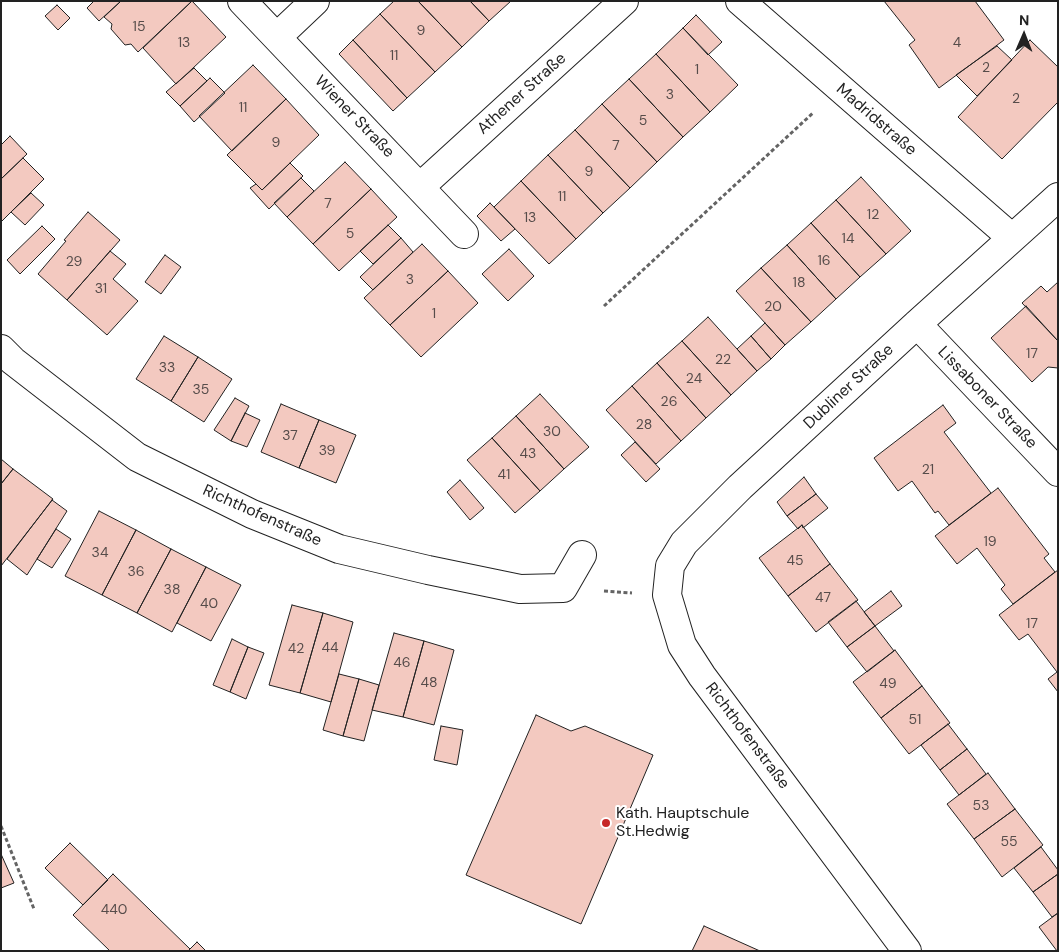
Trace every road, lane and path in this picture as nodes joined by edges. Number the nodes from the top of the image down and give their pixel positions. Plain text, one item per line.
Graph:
1 (242, 1) edge
2 (315, 1) edge
3 (624, 1) edge
4 (740, 1) edge
5 (277, 37) junction
6 (840, 88) junction
7 (420, 187) junction
8 (1058, 198) edge
9 (464, 234) dead end
10 (1012, 238) junction
11 (604, 306) dead end
12 (917, 324) junction
13 (1, 350) edge
14 (1058, 472) edge
15 (582, 555) dead end
16 (563, 588) junction
17 (667, 595) junction
18 (1, 826) edge
19 (34, 909) dead end
20 (907, 951) edge

1 - 5 street, Wiener Straße
2 - 5 street
3 - 7 street, Athener Straße
4 - 6 street, Madridstraße
5 - 7 street, Wiener Straße
6 - 10 street, Madridstraße
6 - 11 path
7 - 9 street, Wiener Straße
8 - 10 street, Dubliner Straße
10 - 12 street, Dubliner Straße
12 - 14 street, Lissaboner Straße
12 - 17 street, Dubliner Straße
13 - 16 street, Richthofenstraße
15 - 16 street
16 - 17 path
17 - 20 street, Richthofenstraße
18 - 19 path

